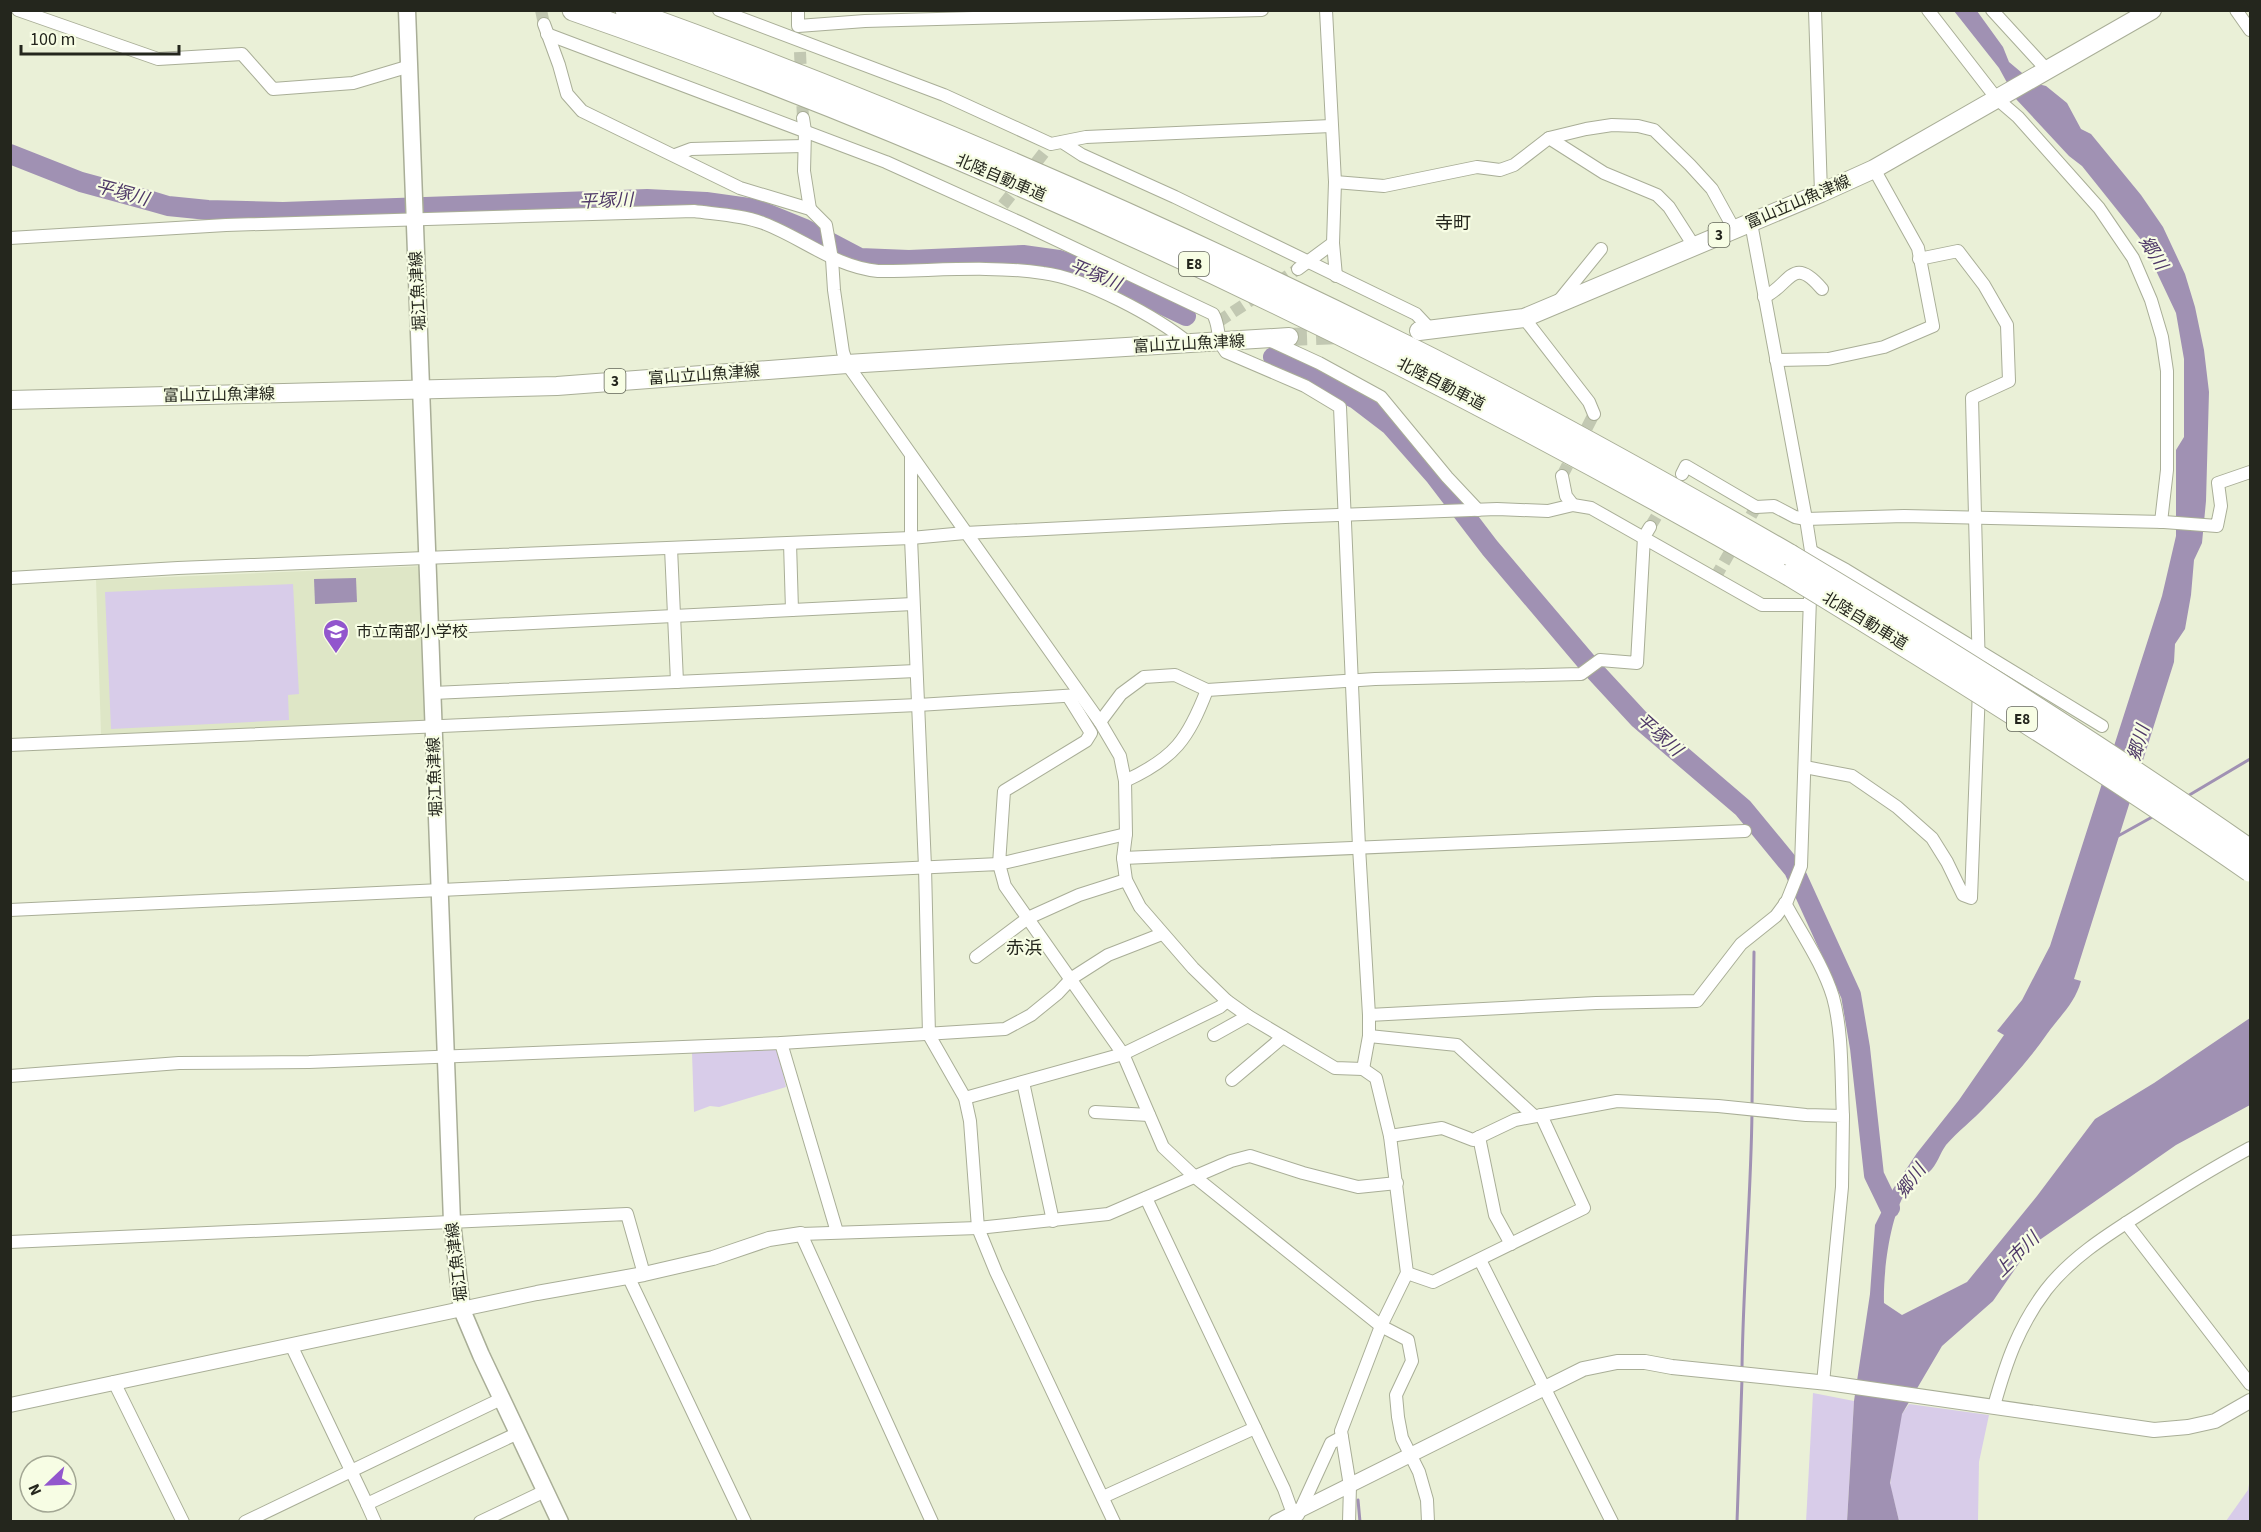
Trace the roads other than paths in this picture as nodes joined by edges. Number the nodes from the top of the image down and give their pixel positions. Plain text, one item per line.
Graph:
1 (18, 10) edge
2 (407, 10) edge
3 (573, 10) edge
4 (626, 10) edge
5 (719, 10) edge
6 (798, 10) edge
7 (1262, 10) edge
8 (1326, 10) edge
9 (1815, 10) edge
10 (1928, 10) edge
11 (1992, 10) edge
12 (2152, 10) edge
13 (2235, 10) edge
14 (798, 26) junction
15 (2250, 30) edge
16 (799, 46) junction
17 (410, 66) junction
18 (2047, 70) junction
19 (2000, 97) junction
20 (802, 118) tunnel mouth
21 (1331, 126) junction
22 (805, 131) junction
23 (1549, 138) junction
24 (804, 146) junction
25 (1053, 146) junction
26 (675, 155) junction
27 (1874, 169) junction
28 (1335, 182) junction
29 (1821, 193) junction
30 (810, 209) junction
31 (414, 220) junction
32 (1742, 226) junction
33 (10, 238) edge
34 (1333, 243) junction
35 (1694, 246) junction
36 (1601, 249) dead end
37 (832, 259) junction
38 (1919, 259) junction
39 (1302, 265) junction
40 (1336, 276) junction
41 (1822, 289) dead end
42 (1764, 297) junction
43 (1555, 305) junction
44 (1524, 318) junction
45 (1425, 331) joint
46 (1289, 337) tunnel mouth
47 (1266, 339) junction
48 (1219, 343) junction
49 (1190, 344) junction
50 (1776, 360) junction
51 (848, 364) junction
52 (423, 390) junction
53 (10, 400) edge
54 (1594, 414) dead end
55 (911, 457) junction
56 (2250, 472) edge
57 (1682, 474) dead end
58 (1562, 476) dead end
59 (1573, 505) junction
60 (1478, 510) junction
61 (1344, 516) junction
62 (1806, 519) junction
63 (1976, 519) junction
64 (2163, 522) junction
65 (1647, 532) junction
66 (965, 533) junction
67 (910, 538) junction
68 (790, 543) junction
69 (671, 548) junction
70 (1811, 551) junction
71 (429, 560) junction
72 (1790, 565) junction
73 (10, 578) edge
74 (913, 604) junction
75 (1809, 605) junction
76 (792, 610) junction
77 (674, 616) junction
78 (431, 628) junction
79 (1978, 651) junction
80 (916, 671) junction
81 (1352, 680) junction
82 (677, 682) junction
83 (1207, 690) junction
84 (433, 693) junction
85 (1073, 695) junction
86 (918, 705) junction
87 (1100, 722) junction
88 (433, 726) junction
89 (2102, 726) dead end
90 (10, 745) edge
91 (1805, 767) junction
92 (1125, 780) junction
93 (1745, 831) dead end
94 (1126, 834) junction
95 (1359, 847) junction
96 (2250, 850) edge
97 (1123, 858) junction
98 (999, 864) junction
99 (925, 867) junction
100 (2250, 871) edge
101 (1126, 880) junction
102 (439, 890) junction
103 (1786, 900) junction
104 (10, 910) edge
105 (1028, 918) junction
106 (1162, 934) junction
107 (976, 957) dead end
108 (1071, 978) junction
109 (1227, 1001) junction
110 (1369, 1015) junction
111 (1248, 1016) junction
112 (929, 1035) junction
113 (1214, 1035) dead end
114 (1369, 1036) junction
115 (1283, 1037) junction
116 (781, 1043) junction
117 (1123, 1054) junction
118 (446, 1055) junction
119 (1363, 1069) junction
120 (10, 1076) edge
121 (1232, 1080) dead end
122 (1023, 1082) junction
123 (965, 1098) junction
124 (1095, 1112) dead end
125 (1149, 1115) junction
126 (1538, 1115) junction
127 (1843, 1116) junction
128 (1390, 1136) junction
129 (1479, 1137) junction
130 (2250, 1148) edge
131 (1195, 1177) junction
132 (1397, 1184) junction
133 (1146, 1198) junction
134 (1053, 1221) junction
135 (452, 1222) junction
136 (2126, 1223) junction
137 (978, 1228) junction
138 (837, 1232) junction
139 (801, 1234) junction
140 (10, 1242) edge
141 (1510, 1244) junction
142 (1480, 1260) junction
143 (1407, 1273) junction
144 (644, 1274) junction
145 (628, 1276) junction
146 (462, 1310) junction
147 (1381, 1326) junction
148 (291, 1346) junction
149 (114, 1382) junction
150 (1825, 1383) junction
151 (2250, 1384) edge
152 (1544, 1388) junction
153 (501, 1399) junction
154 (2250, 1401) edge
155 (10, 1405) edge
156 (1991, 1406) junction
157 (1256, 1428) junction
158 (518, 1433) junction
159 (1342, 1437) junction
160 (1412, 1454) junction
161 (350, 1470) junction
162 (1350, 1486) junction
163 (545, 1491) junction
164 (1103, 1497) junction
165 (367, 1504) junction
166 (1296, 1515) edge
167 (183, 1521) edge
168 (245, 1521) edge
169 (375, 1521) edge
170 (480, 1521) edge
171 (560, 1521) edge
172 (746, 1521) edge
173 (932, 1521) edge
174 (1114, 1521) edge
175 (1276, 1521) edge
176 (1349, 1521) edge
177 (1428, 1521) edge
178 (1612, 1521) edge

1 - 17 street
2 - 17 main road, 堀江魚津線
3 - 72 highway, 北陸自動車道 / E8
4 - 72 highway, 北陸自動車道 / E8
5 - 16 street
6 - 14 street
7 - 14 street
8 - 21 street
9 - 29 street
10 - 19 street
11 - 18 street
12 - 18 main road, 富山立山魚津線 / 3
13 - 15 street
14 - 16 street
16 - 25 street
17 - 31 main road, 堀江魚津線
18 - 19 main road, 富山立山魚津線 / 3
19 - 27 main road, 富山立山魚津線 / 3
19 - 64 street
20 - 22 street
21 - 25 street
21 - 28 street
22 - 24 street
22 - 26 street
22 - 48 street
23 - 28 street
23 - 32 street
23 - 35 street
24 - 26 street
24 - 30 street
25 - 39 street
26 - 30 street
27 - 29 main road, 富山立山魚津線 / 3
27 - 38 street
28 - 34 street
29 - 32 main road, 富山立山魚津線 / 3
30 - 37 street
31 - 33 street
31 - 37 street
31 - 52 main road, 堀江魚津線
32 - 35 main road, 富山立山魚津線 / 3
32 - 42 street
34 - 39 street
34 - 40 street
35 - 43 main road, 富山立山魚津線 / 3
36 - 43 street
37 - 49 street
37 - 51 street
38 - 50 street
38 - 63 street
39 - 40 street
40 - 45 street
41 - 42 street
42 - 50 street
43 - 44 main road, 富山立山魚津線 / 3
44 - 45 main road, 富山立山魚津線 / 3
44 - 54 street
46 - 47 main road, 富山立山魚津線 / 3
47 - 48 main road, 富山立山魚津線 / 3
47 - 60 street
48 - 49 main road, 富山立山魚津線 / 3
48 - 61 street
49 - 51 main road, 富山立山魚津線 / 3
50 - 62 street
51 - 52 main road, 富山立山魚津線 / 3
51 - 55 street
52 - 53 main road, 富山立山魚津線 / 3
52 - 71 main road, 堀江魚津線
55 - 66 street
55 - 67 street
56 - 64 street
57 - 62 street
58 - 59 street
59 - 60 street
59 - 65 street
60 - 61 street
61 - 66 street
61 - 81 street
62 - 63 street
62 - 70 street
63 - 64 street
63 - 79 street
65 - 75 street
65 - 81 street
66 - 67 street
66 - 85 street
67 - 68 street
67 - 74 street
68 - 69 street
68 - 76 street
69 - 71 street
69 - 77 street
70 - 75 street
70 - 79 street
71 - 73 street
71 - 78 main road, 堀江魚津線
72 - 96 highway, 北陸自動車道 / E8, bridge
72 - 100 highway, 北陸自動車道 / E8, bridge
74 - 76 street
74 - 80 street
75 - 91 street
76 - 77 street
77 - 78 street
77 - 82 street
78 - 84 main road, 堀江魚津線
79 - 89 street
79 - 91 street
80 - 82 street
80 - 86 street
81 - 83 street
81 - 95 street
82 - 84 street
83 - 87 street
83 - 92 street
84 - 88 main road, 堀江魚津線
85 - 86 street
85 - 87 street
85 - 98 street
86 - 88 street
86 - 99 street
87 - 92 street
88 - 90 street
88 - 102 main road, 堀江魚津線
91 - 103 street
92 - 94 street
93 - 95 street
94 - 97 street
94 - 98 street
95 - 97 street
95 - 110 street
97 - 101 street
98 - 99 street
98 - 105 street
99 - 102 street
99 - 112 street
101 - 105 street
101 - 106 street
102 - 104 street
102 - 118 main road, 堀江魚津線
103 - 110 street
103 - 127 street
105 - 107 street
105 - 108 street
106 - 108 street
106 - 109 street
108 - 112 street
108 - 117 street
109 - 111 street
109 - 117 street
110 - 114 street
111 - 113 street
111 - 115 street
112 - 116 street
112 - 123 street
114 - 119 street
114 - 126 street
115 - 119 street
115 - 121 street
116 - 118 street
116 - 138 street
117 - 122 street
117 - 125 street
118 - 120 street
118 - 135 main road, 堀江魚津線
119 - 128 street
122 - 123 street
122 - 134 street
123 - 137 street
124 - 125 street
125 - 131 street
126 - 127 street
126 - 129 street
126 - 141 street
127 - 150 street
128 - 129 street
128 - 132 street
129 - 141 street
130 - 136 street
131 - 132 street
131 - 133 street
131 - 147 street
132 - 143 street
133 - 134 street
133 - 157 street
134 - 137 street
135 - 140 street
135 - 144 street
135 - 146 main road, 堀江魚津線
136 - 151 street
136 - 156 street
137 - 138 street
137 - 164 street
138 - 139 street
139 - 144 street
139 - 173 street
141 - 142 street
142 - 143 street
142 - 152 street
143 - 147 street
144 - 145 street
145 - 146 street
145 - 172 street
146 - 148 street
146 - 153 main road, 堀江魚津線
147 - 159 street
147 - 160 street
148 - 149 street
148 - 161 street
149 - 155 street
149 - 167 street
150 - 152 street
150 - 156 street
152 - 160 street
152 - 178 street
153 - 158 main road, 堀江魚津線
153 - 161 street
154 - 156 street
157 - 164 street
157 - 166 street
158 - 163 main road, 堀江魚津線
158 - 165 street
159 - 162 street
159 - 166 street
160 - 162 street
160 - 177 street
161 - 165 street
161 - 168 street
162 - 166 street
162 - 176 street
163 - 170 street
163 - 171 main road, 堀江魚津線
164 - 174 street
165 - 169 street
166 - 175 street

